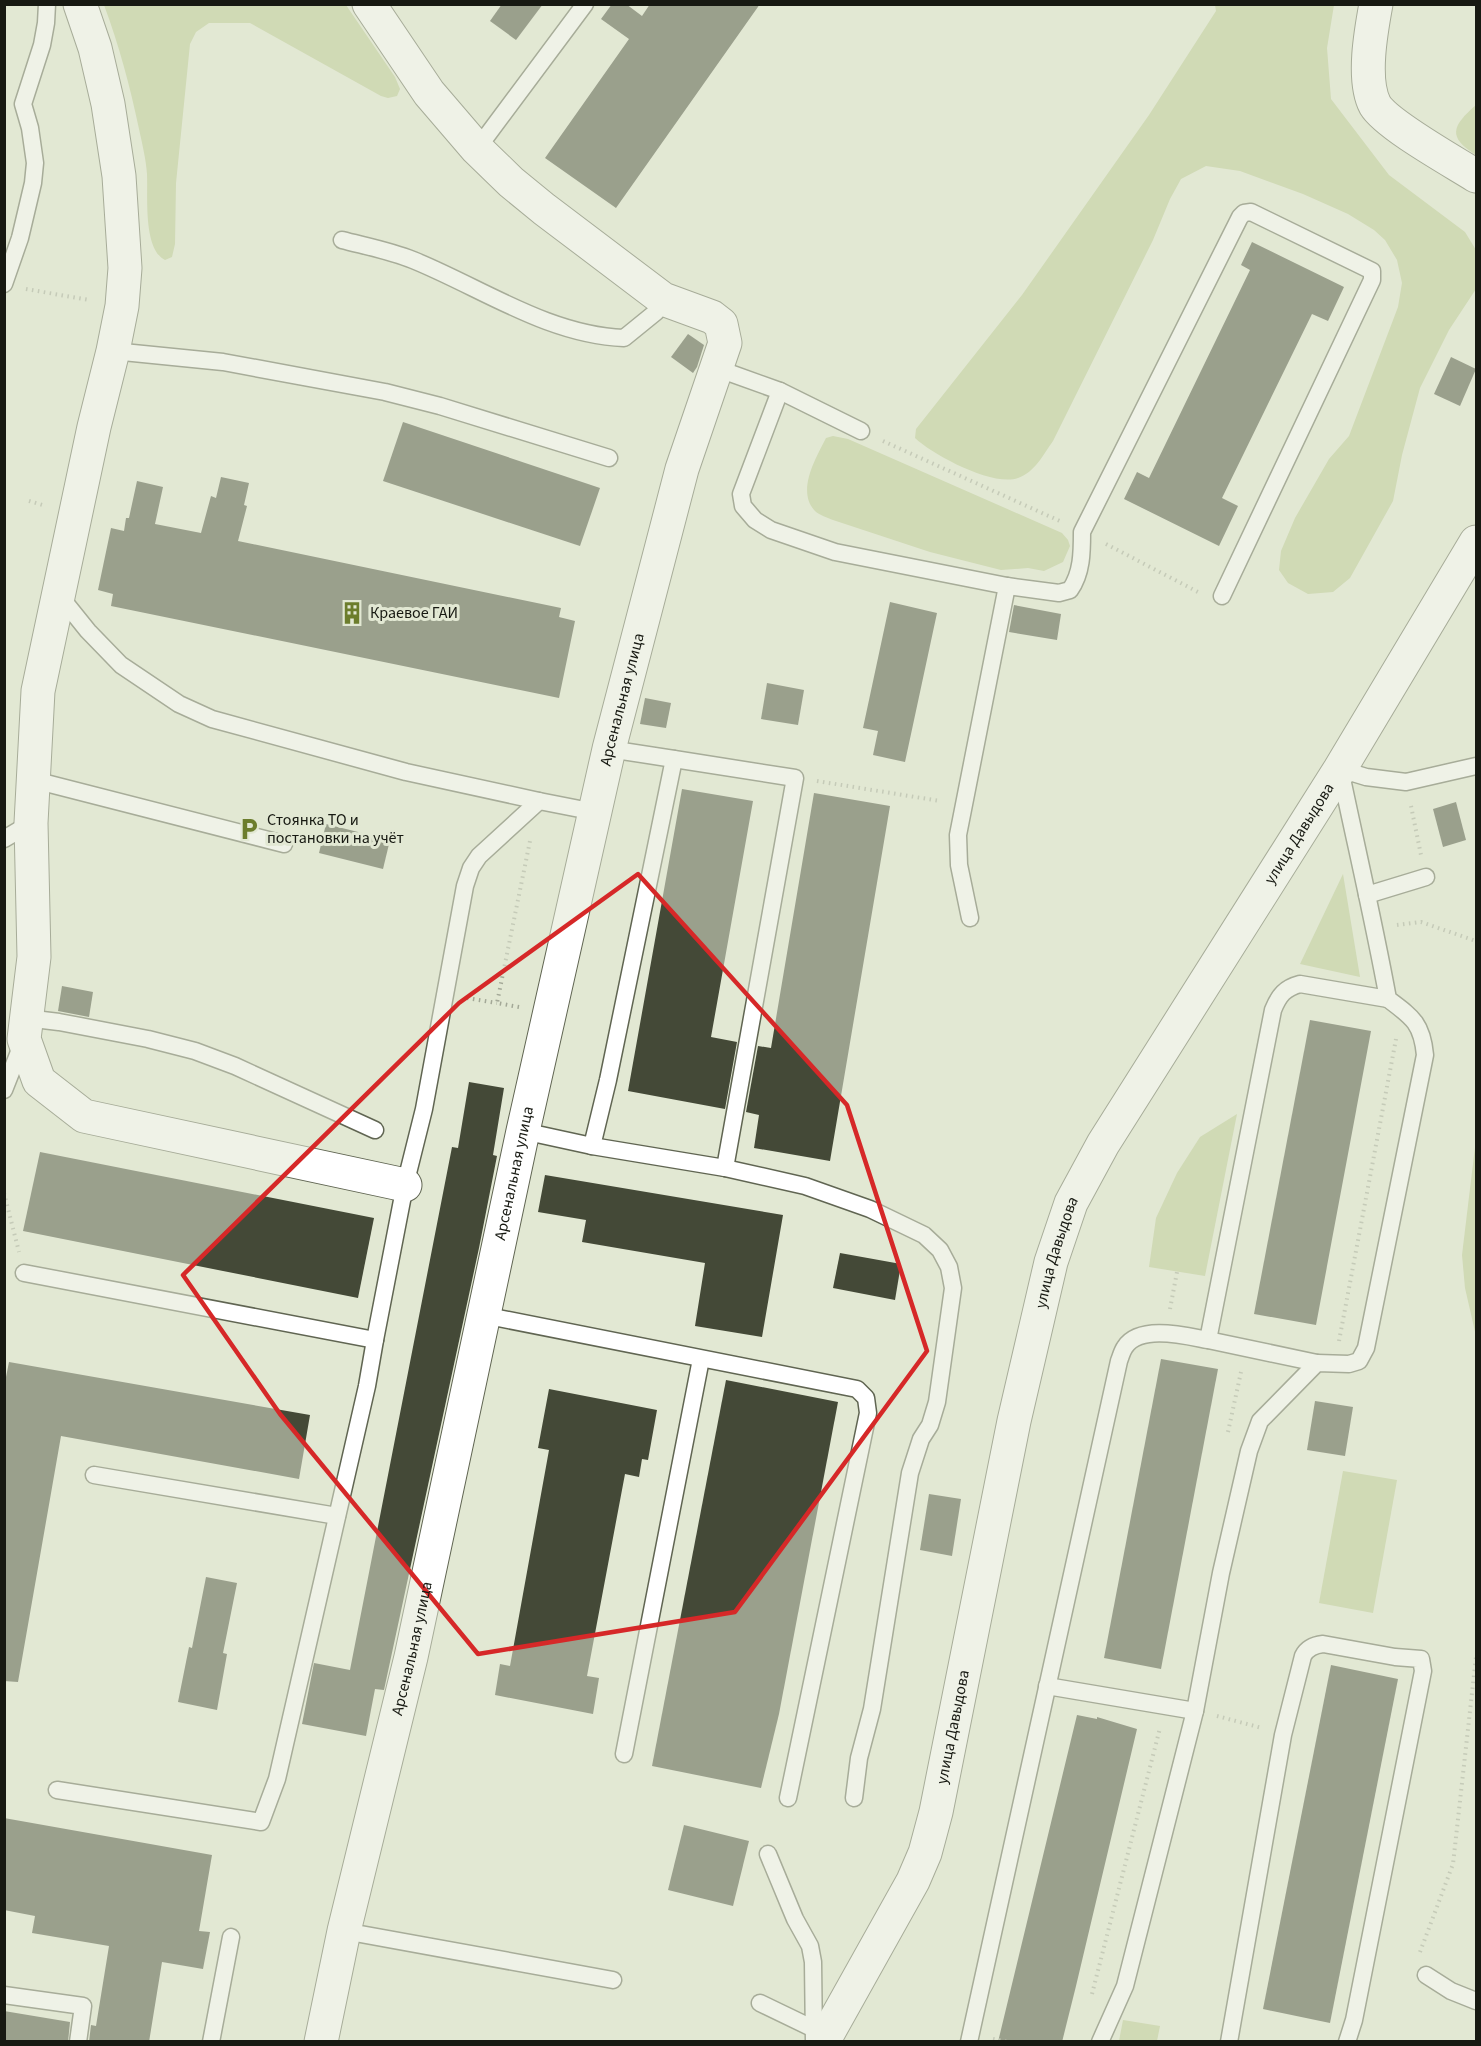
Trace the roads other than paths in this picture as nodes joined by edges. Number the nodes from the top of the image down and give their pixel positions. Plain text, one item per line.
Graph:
1 (47, 4) edge
2 (80, 4) edge
3 (369, 4) edge
4 (585, 4) edge
5 (1376, 4) edge
6 (477, 149) junction
7 (1476, 176) edge
8 (342, 240) dead end
9 (10, 286) edge
10 (663, 298) junction
11 (113, 351) junction
12 (716, 368) junction
13 (780, 391) junction
14 (861, 431) road end
15 (609, 458) dead end
16 (1476, 542) edge
17 (1007, 586) junction
18 (59, 595) junction
19 (1222, 596) road end
20 (609, 749) junction
21 (674, 759) junction
22 (1476, 766) edge
23 (1340, 769) junction
24 (34, 780) junction
25 (539, 801) junction
26 (595, 812) junction
27 (18, 831) edge
28 (284, 844) dead end
29 (1426, 877) road end
30 (1367, 895) junction
31 (970, 918) dead end
32 (1395, 1004) junction
33 (25, 1028) junction
34 (4, 1090) edge
35 (375, 1130) dead end
36 (523, 1131) junction
37 (592, 1146) junction
38 (725, 1168) junction
39 (405, 1185) junction
40 (24, 1273) road end
41 (483, 1315) junction
42 (375, 1340) junction
43 (1208, 1340) junction
44 (701, 1359) junction
45 (1317, 1364) junction
46 (94, 1475) dead end
47 (337, 1516) junction
48 (1047, 1686) junction
49 (1195, 1711) junction
50 (624, 1755) dead end
51 (57, 1790) dead end
52 (788, 1798) dead end
53 (854, 1798) dead end
54 (768, 1854) dead end
55 (344, 1931) junction
56 (231, 1937) dead end
57 (1426, 1974) road end
58 (613, 1980) dead end
59 (4, 1995) edge
60 (1476, 2001) edge
61 (760, 2003) dead end
62 (817, 2037) edge
63 (78, 2042) edge
64 (211, 2042) edge
65 (321, 2042) edge
66 (969, 2042) edge
67 (1100, 2042) edge
68 (1228, 2042) edge
69 (1347, 2042) edge

1 - 9 lane
2 - 11 street
3 - 6 street
4 - 6 lane
5 - 7 street
6 - 10 street
8 - 10 lane
10 - 12 street, Арсенальная улица
11 - 15 lane
11 - 18 street
12 - 13 lane
12 - 20 street, Арсенальная улица
13 - 14 lane
13 - 17 lane
16 - 23 street, улица Давыдова
17 - 19 lane
17 - 31 lane
18 - 24 street
18 - 25 lane
20 - 21 lane
20 - 26 street, Арсенальная улица
21 - 37 lane
21 - 38 lane
22 - 23 lane
23 - 30 lane
23 - 62 street, улица Давыдова
24 - 27 street
24 - 28 lane
25 - 26 lane
25 - 39 lane
26 - 36 street, Арсенальная улица
27 - 33 street
29 - 30 lane
30 - 32 lane
32 - 43 lane
32 - 45 lane
33 - 34 lane
33 - 35 lane
33 - 39 street
36 - 37 lane
36 - 41 street, Арсенальная улица
37 - 38 lane
38 - 53 lane
39 - 42 lane
40 - 42 lane
41 - 44 lane
41 - 55 street, Арсенальная улица
42 - 47 lane
43 - 45 lane
43 - 48 lane
44 - 50 lane
44 - 52 lane
45 - 49 lane
46 - 47 lane
47 - 51 lane
48 - 49 lane
48 - 66 lane
49 - 67 lane
54 - 62 lane
55 - 58 lane
55 - 65 street, Арсенальная улица
56 - 64 lane
57 - 60 lane
59 - 63 lane
61 - 62 lane
68 - 69 lane

